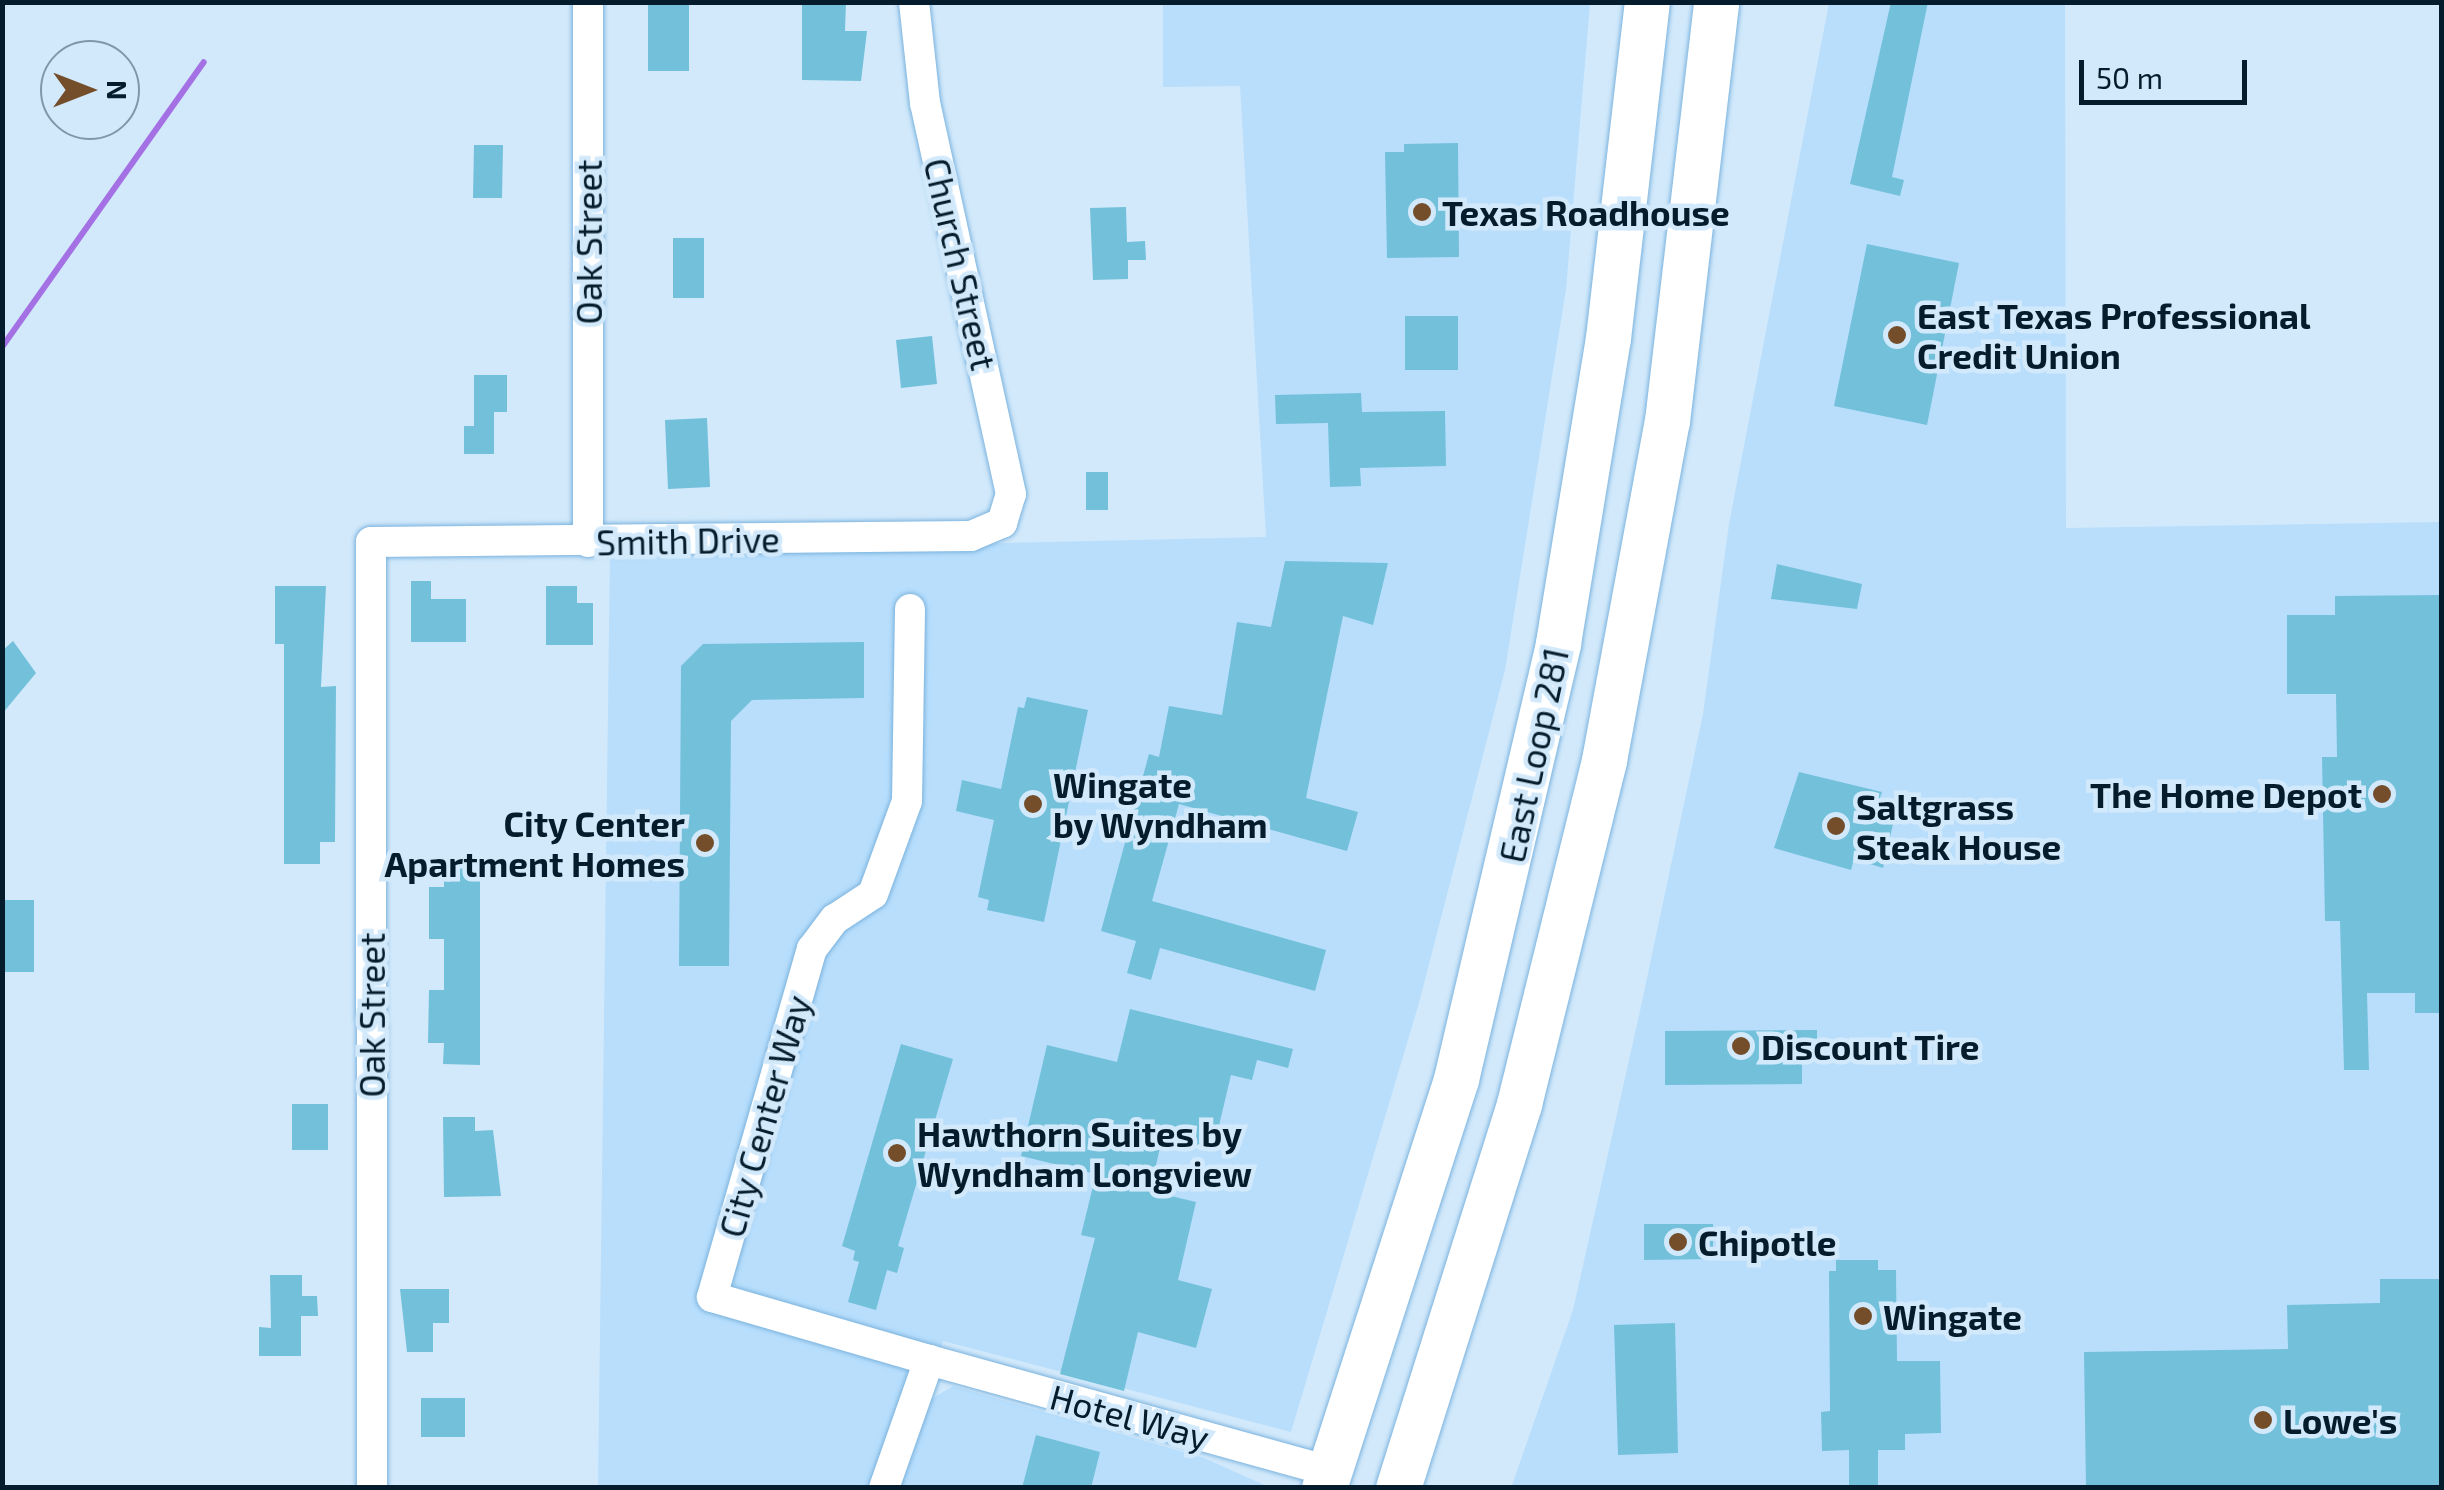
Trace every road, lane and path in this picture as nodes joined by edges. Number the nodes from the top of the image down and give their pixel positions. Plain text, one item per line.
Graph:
1 (588, 2) edge
2 (914, 2) edge
3 (1647, 2) edge
4 (1716, 2) edge
5 (1634, 139) junction
6 (1667, 421) junction
7 (1002, 523) joint
8 (371, 542) joint
9 (588, 542) junction
10 (910, 608) dead end
11 (1558, 642) junction
12 (1575, 888) junction
13 (930, 1360) junction
14 (1327, 1479) edge
15 (372, 1488) edge
16 (884, 1488) edge
17 (1398, 1488) edge

1 - 9 street, Oak Street
2 - 7 street, Church Street
3 - 5 highway, East Loop 281
4 - 6 highway, East Loop 281
5 - 6 highway
5 - 11 highway, East Loop 281
6 - 12 highway, East Loop 281
7 - 9 street, Smith Drive
8 - 9 street, Smith Drive
8 - 15 street, Oak Street
10 - 13 street, City Center Way
11 - 12 highway
11 - 14 highway, East Loop 281
12 - 17 highway, East Loop 281
13 - 14 street, Hotel Way
13 - 16 street

